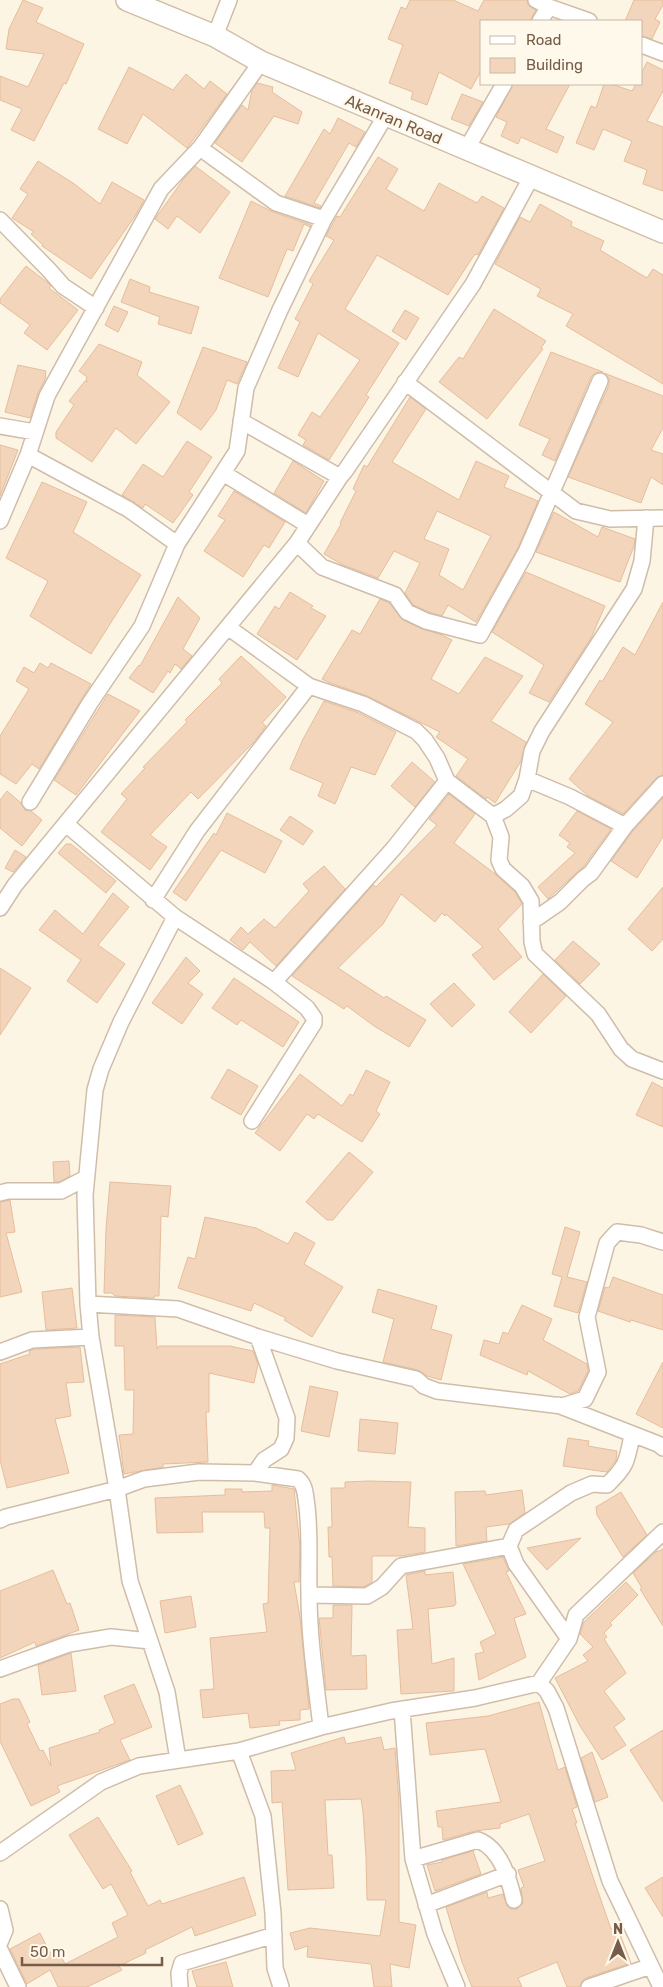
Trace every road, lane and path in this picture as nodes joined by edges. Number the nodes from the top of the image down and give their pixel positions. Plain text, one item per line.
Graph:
1 (127, 0) edge
2 (229, 0) edge
3 (542, 3) edge
4 (540, 20) edge
5 (586, 20) edge
6 (215, 36) junction
7 (643, 45) edge
8 (663, 53) edge
9 (261, 62) junction
10 (503, 85) edge
11 (386, 115) junction
12 (200, 148) junction
13 (466, 150) junction
14 (532, 176) junction
15 (324, 219) junction
16 (0, 220) edge
17 (663, 232) edge
18 (96, 308) junction
19 (600, 381) dead end
20 (405, 382) junction
21 (241, 421) junction
22 (0, 426) edge
23 (35, 432) junction
24 (28, 455) junction
25 (223, 473) junction
26 (340, 477) junction
27 (553, 493) junction
28 (646, 518) junction
29 (663, 518) edge
30 (0, 522) edge
31 (308, 525) junction
32 (297, 543) junction
33 (176, 544) junction
34 (229, 628) junction
35 (309, 686) junction
36 (527, 779) junction
37 (447, 781) junction
38 (663, 784) edge
39 (30, 802) dead end
40 (493, 816) junction
41 (66, 824) junction
42 (625, 826) junction
43 (153, 900) junction
44 (0, 908) edge
45 (175, 917) junction
46 (531, 922) junction
47 (274, 982) junction
48 (663, 1071) edge
49 (252, 1121) dead end
50 (86, 1178) junction
51 (0, 1194) edge
52 (663, 1242) edge
53 (88, 1304) junction
54 (90, 1338) junction
55 (258, 1338) junction
56 (0, 1352) edge
57 (532, 1397) dead end
58 (562, 1406) junction
59 (632, 1434) junction
60 (663, 1448) edge
61 (255, 1473) junction
62 (117, 1489) junction
63 (2, 1514) edge
64 (663, 1532) edge
65 (509, 1546) junction
66 (309, 1595) junction
67 (569, 1639) junction
68 (150, 1641) junction
69 (0, 1669) edge
70 (539, 1683) junction
71 (402, 1709) junction
72 (321, 1728) junction
73 (239, 1751) junction
74 (178, 1760) junction
75 (0, 1853) edge
76 (412, 1859) junction
77 (508, 1874) junction
78 (514, 1900) dead end
79 (426, 1905) junction
80 (0, 1909) edge
81 (274, 1935) junction
82 (0, 1942) edge
83 (0, 1950) edge
84 (4, 1965) edge
85 (651, 1966) junction
86 (18, 1987) edge
87 (180, 1987) edge
88 (281, 1987) edge
89 (457, 1987) edge
90 (589, 1987) edge
91 (661, 1987) edge

1 - 6 main road, Akanran Road
2 - 6 street
3 - 4 street
3 - 5 street
6 - 9 main road, Akanran Road
7 - 8 street
9 - 11 main road, Akanran Road
9 - 12 street
10 - 13 street
11 - 13 main road, Akanran Road
11 - 15 street
12 - 15 street
12 - 18 street
13 - 14 main road, Akanran Road
14 - 17 main road, Akanran Road
14 - 20 street
15 - 21 street
16 - 18 street
18 - 23 street
19 - 27 street
20 - 26 street
20 - 27 street
21 - 25 street
21 - 26 street
22 - 23 street
23 - 24 street
24 - 30 street
24 - 33 street
25 - 31 street
25 - 33 street
26 - 31 street
27 - 28 street
27 - 32 street
28 - 29 street
28 - 36 street
31 - 32 street
32 - 34 street
33 - 39 street
34 - 35 street
34 - 41 street
35 - 37 street
35 - 43 street
36 - 40 street
36 - 42 street
37 - 40 street
37 - 47 street
38 - 42 street
40 - 46 street
41 - 43 street
41 - 44 street
42 - 46 street
43 - 45 street
45 - 47 street
45 - 50 street
46 - 48 street
47 - 49 street
50 - 51 street
50 - 53 street
52 - 58 street
53 - 54 street
53 - 55 street
54 - 56 street
54 - 62 street
55 - 58 street
55 - 61 street
57 - 58 street
58 - 59 street
59 - 60 street
59 - 65 street
61 - 62 street
61 - 66 street
62 - 63 street
62 - 68 street
64 - 67 street
65 - 66 street
65 - 67 street
66 - 72 street
67 - 70 street
68 - 69 street
68 - 74 street
70 - 71 street
70 - 85 street
71 - 72 street
71 - 76 street
72 - 73 street
73 - 74 street
73 - 81 street
74 - 75 street
76 - 77 street
76 - 79 street
77 - 78 street
77 - 79 street
79 - 89 street
80 - 82 street
81 - 87 street
81 - 88 street
83 - 84 street
84 - 86 street
85 - 90 street
85 - 91 street

